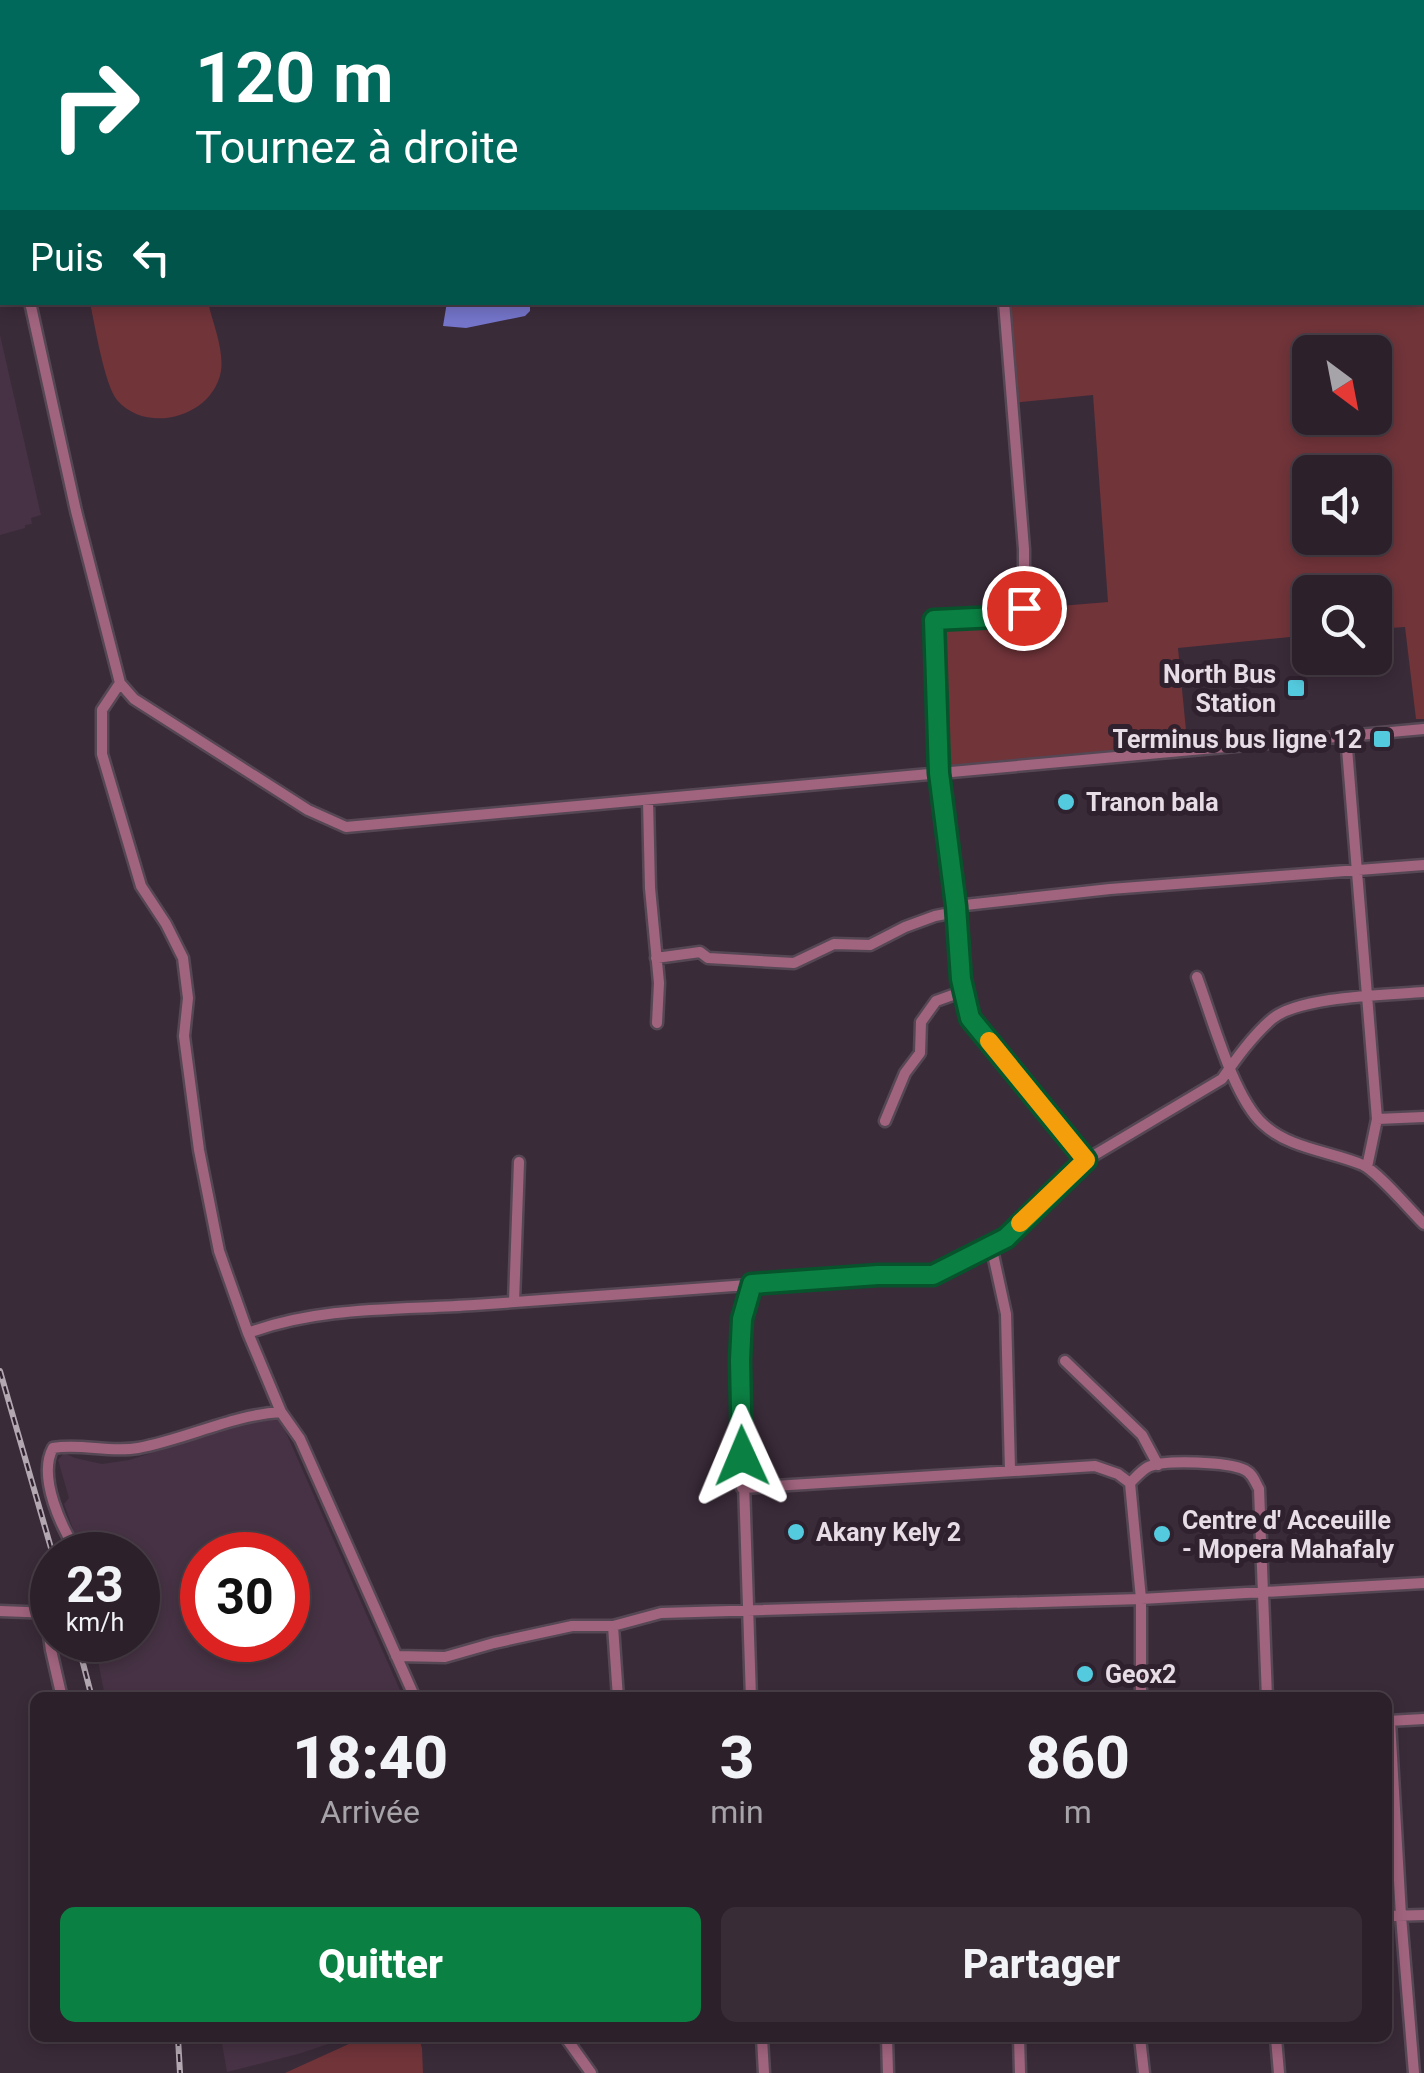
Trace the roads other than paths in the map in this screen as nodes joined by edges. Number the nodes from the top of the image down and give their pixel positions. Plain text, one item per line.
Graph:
1 (31, 305) edge
2 (1004, 305) edge
3 (120, 683) junction
4 (1424, 729) edge
5 (1346, 736) junction
6 (939, 773) junction
7 (648, 800) junction
8 (1424, 865) edge
9 (1357, 872) junction
10 (956, 909) junction
11 (656, 958) junction
12 (1197, 977) dead end
13 (964, 991) junction
14 (1424, 992) edge
15 (1367, 997) junction
16 (657, 1023) dead end
17 (1230, 1067) junction
18 (1424, 1117) edge
19 (1377, 1119) junction
20 (885, 1121) dead end
21 (1086, 1160) junction
22 (519, 1162) dead end
23 (1367, 1167) junction
24 (1424, 1224) edge
25 (991, 1245) junction
26 (752, 1284) junction
27 (514, 1302) junction
28 (248, 1332) junction
29 (1065, 1361) dead end
30 (282, 1412) junction
31 (1158, 1465) junction
32 (1010, 1470) junction
33 (1130, 1483) junction
34 (742, 1488) junction
35 (66, 1532) edge
36 (1424, 1584) edge
37 (1262, 1592) junction
38 (1141, 1599) junction
39 (748, 1609) junction
40 (0, 1611) edge
41 (30, 1612) edge
42 (613, 1626) junction
43 (396, 1656) junction
44 (54, 1662) edge
45 (61, 1692) edge
46 (412, 1692) edge
47 (618, 1692) edge
48 (751, 1692) edge
49 (1141, 1692) edge
50 (1267, 1692) edge
51 (1424, 1720) edge
52 (1392, 1721) edge
53 (1392, 1770) edge
54 (1424, 1915) edge
55 (1392, 1916) edge
56 (1401, 1916) junction
57 (569, 2042) edge
58 (762, 2042) edge
59 (887, 2042) edge
60 (1020, 2042) edge
61 (1140, 2042) edge
62 (1276, 2042) edge
63 (591, 2073) edge
64 (764, 2073) edge
65 (888, 2073) edge
66 (1020, 2073) edge
67 (1144, 2073) edge
68 (1279, 2073) edge
69 (1414, 2073) edge

1 - 3 street
2 - 6 street
3 - 7 street
3 - 28 street
4 - 5 street
5 - 6 street
5 - 9 street
6 - 7 street
6 - 10 street
7 - 11 street
8 - 9 street
9 - 10 street
9 - 15 street
10 - 11 street
10 - 13 street
11 - 16 street
12 - 17 street
13 - 20 street
13 - 21 street
14 - 15 street
15 - 17 street
15 - 19 street
17 - 21 street
17 - 23 street
18 - 19 street
19 - 23 street
21 - 25 street
22 - 27 street
23 - 24 street
25 - 26 street
25 - 32 street
26 - 27 street
26 - 34 street
27 - 28 street
28 - 30 street
29 - 31 street
30 - 35 street
30 - 43 street
31 - 33 street
31 - 37 street
32 - 33 street
32 - 34 street
33 - 38 street
34 - 39 street
36 - 37 street
37 - 38 street
37 - 50 street
38 - 39 street
38 - 49 street
39 - 42 street
39 - 48 street
40 - 41 street
42 - 43 street
42 - 47 street
43 - 46 street
44 - 45 street
51 - 52 street
53 - 56 street
54 - 56 street
55 - 56 street
56 - 69 street
57 - 63 street
58 - 64 street
59 - 65 street
60 - 66 street
61 - 67 street
62 - 68 street

